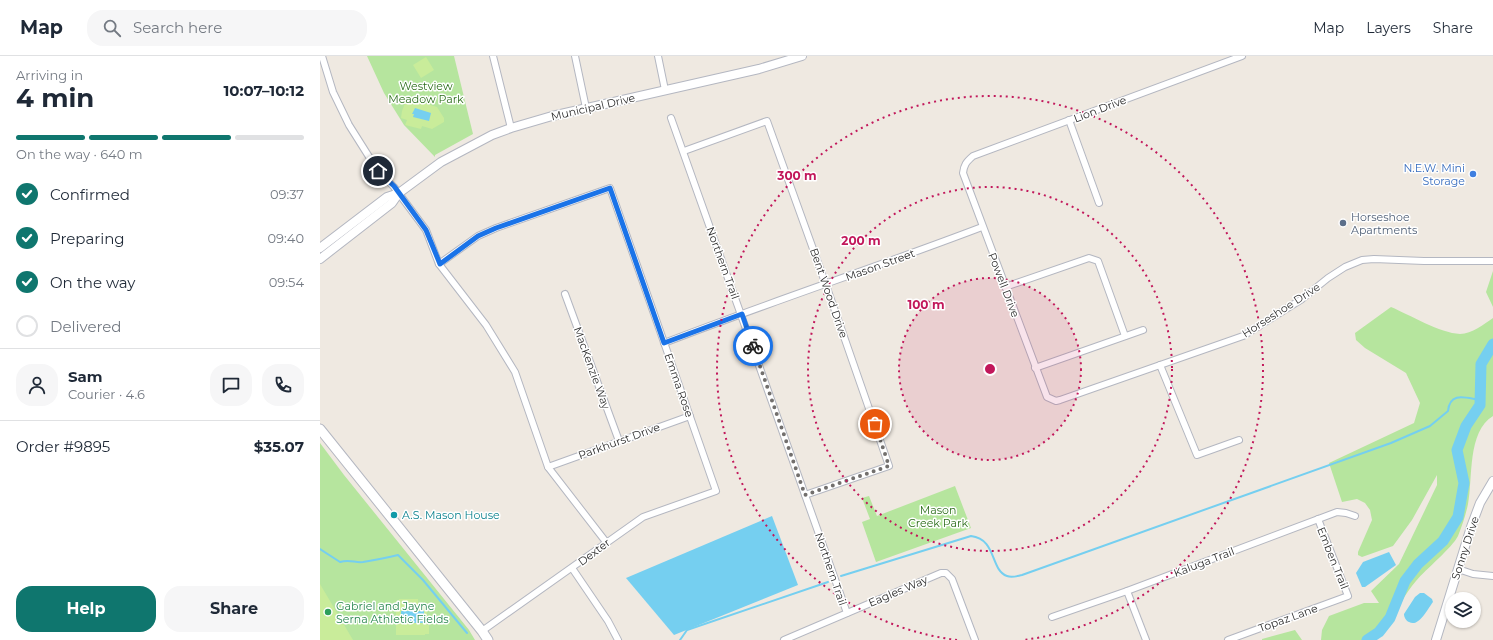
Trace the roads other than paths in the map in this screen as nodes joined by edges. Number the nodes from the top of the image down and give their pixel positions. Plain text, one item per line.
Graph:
1 (322, 56) edge
2 (493, 56) edge
3 (575, 56) edge
4 (658, 56) edge
5 (802, 56) edge
6 (1242, 56) edge
7 (665, 90) junction
8 (586, 108) junction
9 (671, 118) dead end
10 (1069, 120) junction
11 (511, 128) junction
12 (684, 151) junction
13 (963, 168) joint
14 (399, 193) junction
15 (1099, 203) dead end
16 (982, 227) junction
17 (351, 230) junction
18 (320, 248) edge
19 (320, 258) edge
20 (1493, 261) edge
21 (440, 264) junction
22 (826, 284) junction
23 (1005, 287) junction
24 (565, 294) dead end
25 (742, 314) junction
26 (1143, 330) dead end
27 (1125, 336) junction
28 (664, 343) junction
29 (1160, 366) junction
30 (1035, 368) junction
31 (1051, 400) joint
32 (690, 416) junction
33 (320, 430) edge
34 (1239, 440) dead end
35 (619, 441) junction
36 (548, 467) junction
37 (1493, 481) edge
38 (716, 491) joint
39 (805, 495) junction
40 (1355, 516) dead end
41 (1318, 519) junction
42 (606, 542) junction
43 (572, 568) junction
44 (1458, 569) junction
45 (1493, 576) edge
46 (1127, 591) junction
47 (1348, 596) joint
48 (847, 613) junction
49 (1052, 617) dead end
50 (482, 631) junction
51 (488, 640) edge
52 (618, 640) edge
53 (784, 640) edge
54 (975, 640) edge
55 (1146, 640) edge
56 (1228, 640) edge
57 (1436, 640) edge

1 - 14 street
2 - 11 street
3 - 8 street
4 - 7 street
5 - 7 street, Municipal Drive
6 - 10 street, Lion Drive
7 - 8 street, Municipal Drive
8 - 11 street, Municipal Drive
9 - 12 street, Northern Trail
10 - 13 street, Lion Drive
10 - 15 street
11 - 14 street, Municipal Drive
12 - 22 street, Bent Wood Drive
12 - 25 street, Northern Trail
13 - 16 street, Powell Drive
14 - 17 street, Municipal Drive
14 - 21 street
16 - 22 street, Mason Street
16 - 23 street, Powell Drive
17 - 18 street, Municipal Drive
17 - 19 street, Municipal Drive
20 - 29 street, Horseshoe Drive
21 - 28 street, Emma Rose
21 - 36 street
22 - 25 street, Mason Street
22 - 39 street, Bent Wood Drive
23 - 27 street
23 - 30 street, Powell Drive
24 - 35 street, MacKenzie Way
25 - 28 street, Mason Street
25 - 39 street, Northern Trail
26 - 27 street
27 - 30 street
28 - 32 street, Emma Rose
29 - 31 street, Horseshoe Drive
29 - 34 street
30 - 31 street, Powell Drive
32 - 35 street, Parkhurst Drive
32 - 38 street, Emma Rose
33 - 50 main road
35 - 36 street, Parkhurst Drive
36 - 42 street
37 - 44 street, Sonny Drive
38 - 42 street, Dexter
39 - 48 street, Northern Trail
40 - 41 street, Kaluga Trail
41 - 46 street, Kaluga Trail
41 - 47 street, Emben Trail
42 - 43 street, Dexter
43 - 50 street, Dexter
43 - 52 street
44 - 45 street
44 - 57 street, Sonny Drive
46 - 49 street, Kaluga Trail
46 - 55 street
47 - 56 street, Topaz Lane
48 - 53 street, Eagles Way
48 - 54 street, Eagles Way
50 - 51 main road

